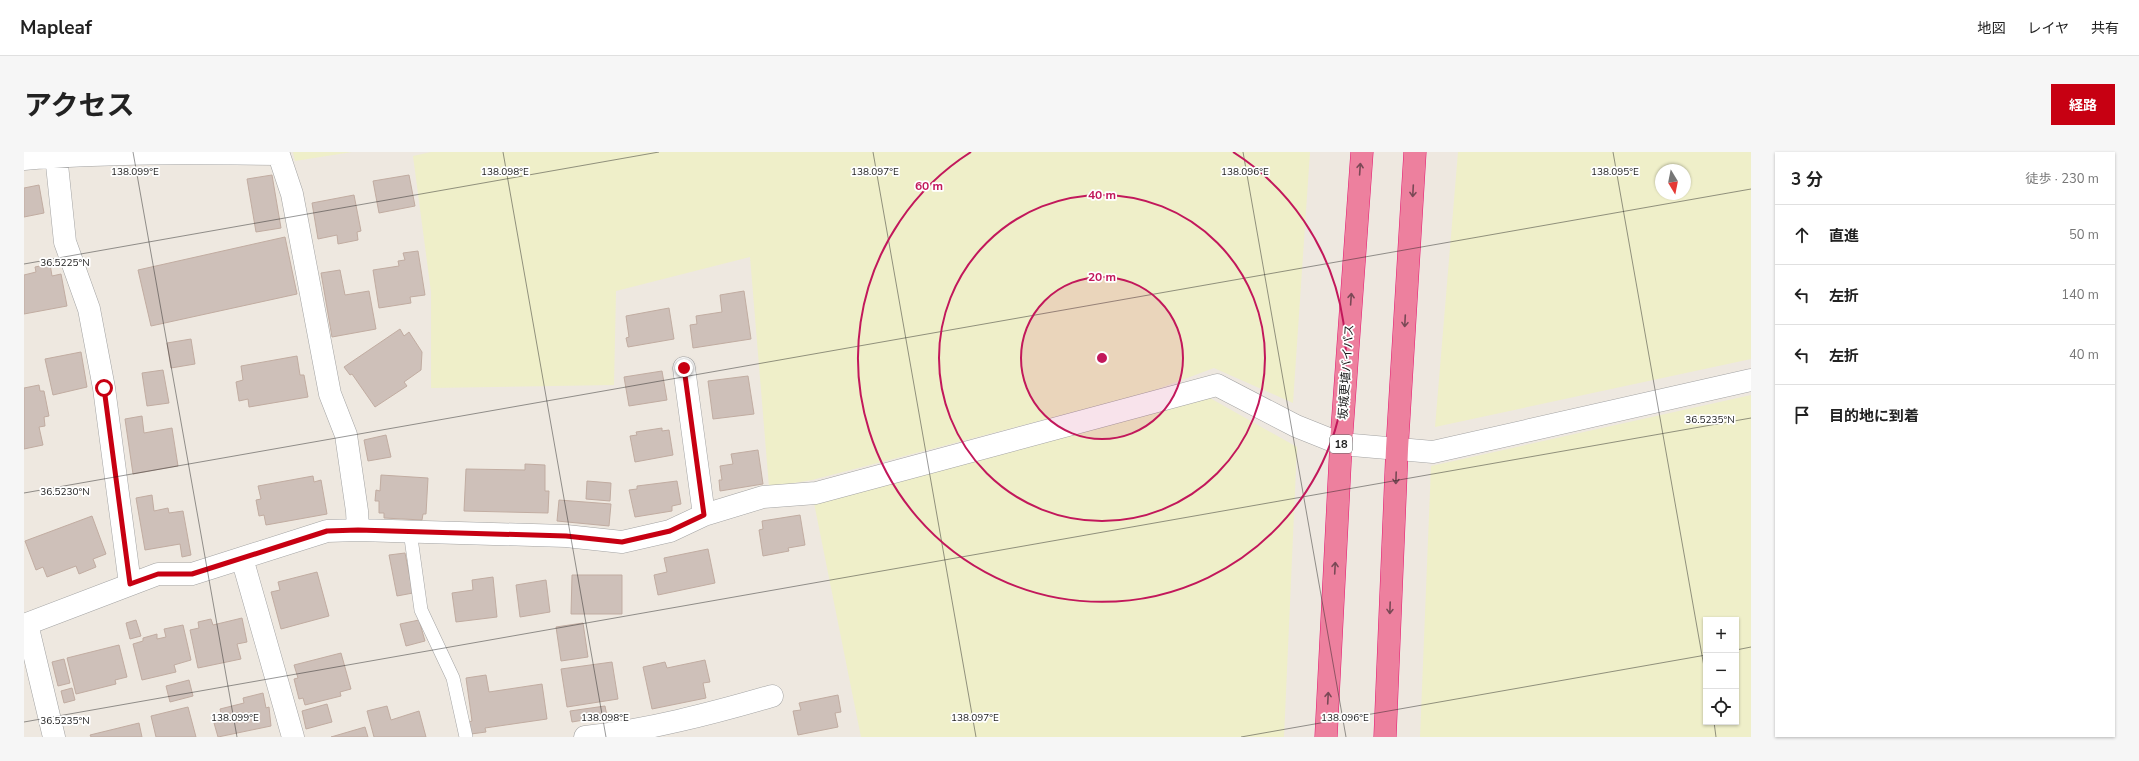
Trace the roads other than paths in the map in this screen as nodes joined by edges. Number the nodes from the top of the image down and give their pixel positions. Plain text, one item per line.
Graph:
1 (1362, 152) edge
2 (1415, 152) edge
3 (118, 153) edge
4 (278, 153) edge
5 (56, 155) junction
6 (24, 159) edge
7 (684, 368) dead end
8 (1751, 380) edge
9 (1340, 444) junction
10 (1397, 449) junction
11 (704, 515) junction
12 (358, 530) junction
13 (410, 531) junction
14 (242, 558) junction
15 (130, 584) junction
16 (26, 624) edge
17 (772, 696) dead end
18 (54, 737) edge
19 (293, 737) edge
20 (466, 737) edge
21 (585, 737) edge
22 (1326, 737) edge
23 (1385, 737) edge

9 -> 1 highway, 坂城更埴バイパス / 18
2 -> 10 highway
3 - 4 street
3 - 5 street
4 - 12 street
5 - 6 street
5 - 15 street
7 - 11 street
8 - 10 street
9 - 10 street
9 - 11 street
22 -> 9 highway, 坂城更埴バイパス / 18
10 -> 23 highway
11 - 13 street
12 - 13 street
12 - 14 street
13 - 20 lane
14 - 15 street
14 - 19 street
15 - 16 street
16 - 18 street
17 - 21 street

